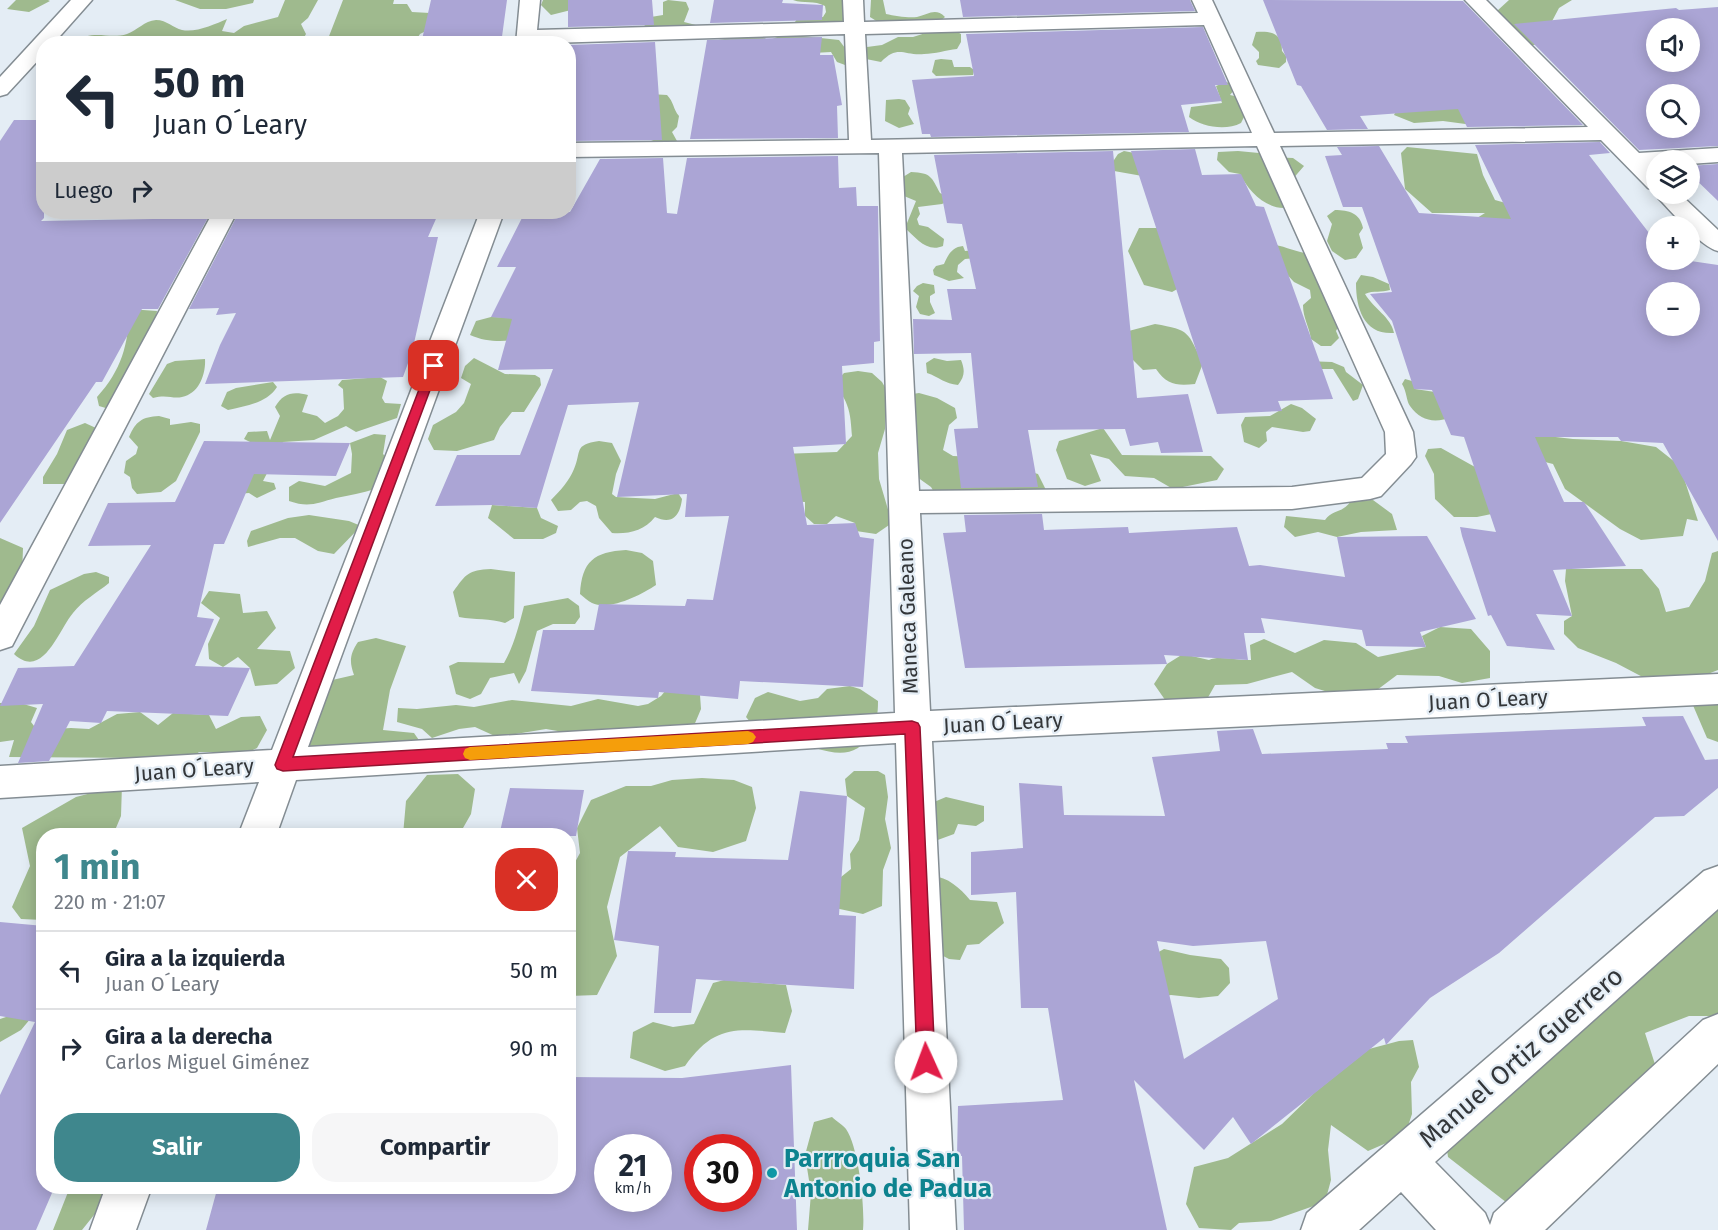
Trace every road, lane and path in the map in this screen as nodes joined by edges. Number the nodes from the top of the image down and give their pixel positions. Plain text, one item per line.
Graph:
1 (82, 0) edge
2 (530, 0) edge
3 (853, 0) edge
4 (1475, 0) edge
5 (1206, 9) edge
6 (855, 28) junction
7 (50, 36) edge
8 (527, 36) edge
9 (576, 38) edge
10 (36, 52) edge
11 (32, 56) junction
12 (0, 57) edge
13 (0, 90) edge
14 (1606, 133) junction
15 (1267, 140) junction
16 (875, 147) junction
17 (576, 150) edge
18 (1718, 155) edge
19 (1633, 160) junction
20 (1646, 173) edge
21 (1677, 204) edge
22 (221, 219) edge
23 (489, 219) edge
24 (1718, 244) edge
25 (904, 502) junction
26 (0, 636) edge
27 (1718, 689) edge
28 (912, 727) junction
29 (283, 765) junction
30 (0, 782) edge
31 (260, 828) edge
32 (1718, 884) edge
33 (1718, 1035) edge
34 (1403, 1161) junction
35 (126, 1194) edge
36 (113, 1230) edge
37 (933, 1230) edge
38 (1324, 1230) edge
39 (1468, 1230) edge
40 (1511, 1230) edge

1 - 7 street
2 - 8 street
3 - 6 street, Maneca Galeano
4 - 14 street
5 - 6 street
5 - 15 street
6 - 9 street
6 - 16 street, Maneca Galeano
10 - 11 street
11 - 12 street
11 - 13 street
14 - 15 street
14 - 19 street
15 - 16 street
15 - 25 street
16 - 17 street
16 - 25 street, Maneca Galeano
18 - 19 street
19 - 20 street
21 - 24 street
22 - 26 street
23 - 29 street
25 - 28 street, Maneca Galeano
27 - 28 street, Juan O´Leary
28 - 29 street, Juan O´Leary
28 - 37 street, Maneca Galeano
29 - 30 street, Juan O´Leary
29 - 31 street
32 - 34 street, Manuel Ortiz Guerrero
33 - 40 street
34 - 38 street, Manuel Ortiz Guerrero
34 - 39 street
35 - 36 street

